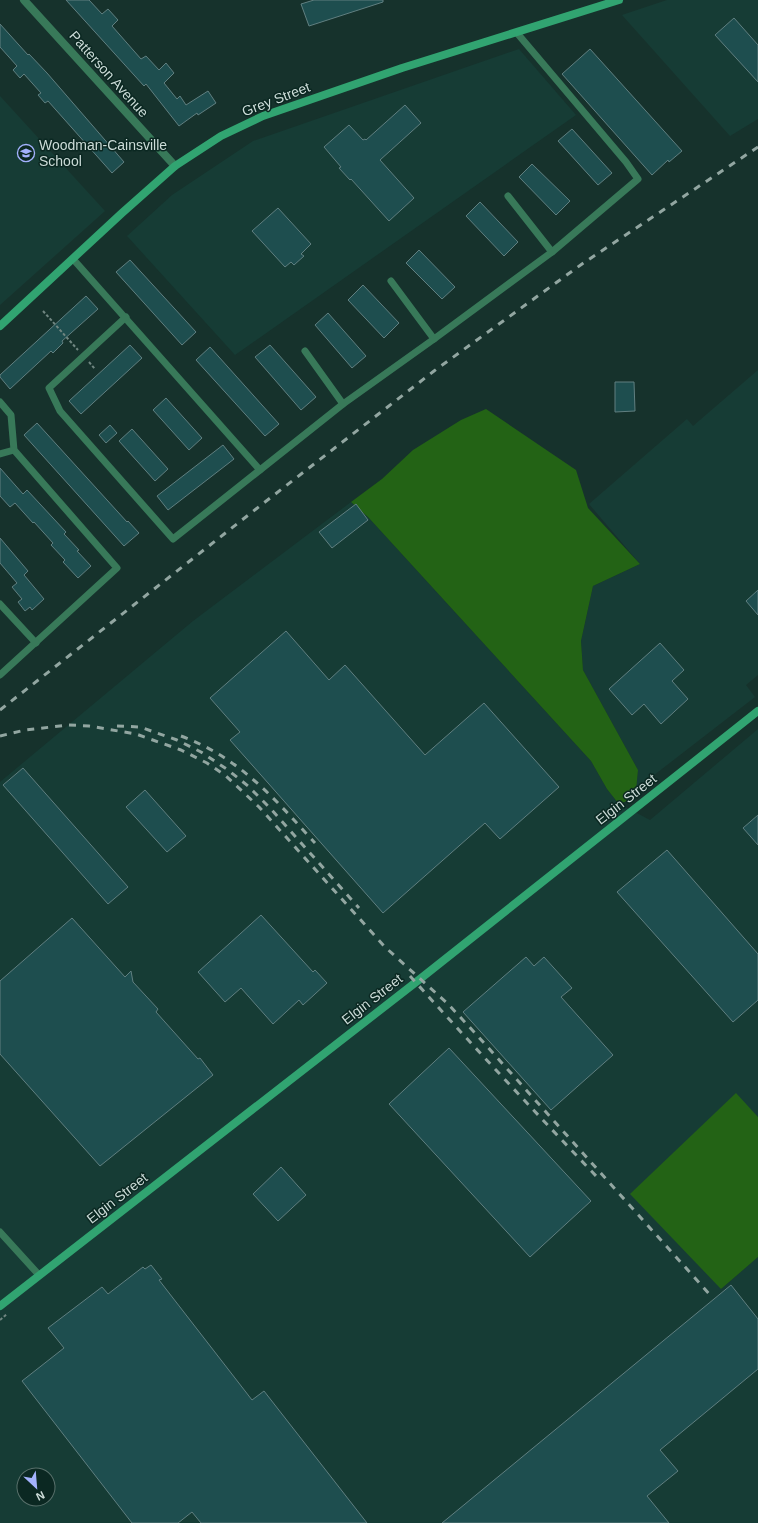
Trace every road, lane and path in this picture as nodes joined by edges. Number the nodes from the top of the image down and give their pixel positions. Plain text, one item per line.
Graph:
1 (24, 0) edge
2 (619, 0) edge
3 (517, 33) junction
4 (175, 166) junction
5 (508, 196) dead end
6 (552, 252) junction
7 (73, 259) junction
8 (391, 281) dead end
9 (43, 311) dead end
10 (126, 317) junction
11 (0, 326) edge
12 (434, 339) junction
13 (305, 351) dead end
14 (83, 355) junction
15 (95, 369) dead end
16 (0, 402) edge
17 (344, 404) junction
18 (14, 450) junction
19 (0, 454) edge
20 (260, 470) junction
21 (0, 604) edge
22 (36, 643) junction
23 (0, 676) edge
24 (758, 711) edge
25 (0, 1232) edge
26 (39, 1276) junction
27 (0, 1306) edge

1 - 4 street, Patterson Avenue
2 - 3 main road, Grey Street
3 - 4 main road, Grey Street
3 - 6 lane
4 - 7 main road, Grey Street
5 - 6 lane
6 - 12 lane
7 - 10 lane
7 - 11 main road, Grey Street
8 - 12 lane
9 - 14 path
10 - 14 lane
10 - 20 lane
12 - 17 lane
13 - 17 lane
14 - 15 path
14 - 20 lane
16 - 18 lane
17 - 20 lane
18 - 19 lane
18 - 22 lane
21 - 22 lane
22 - 23 lane
24 - 26 main road, Elgin Street
25 - 26 lane
26 - 27 main road, Elgin Street

